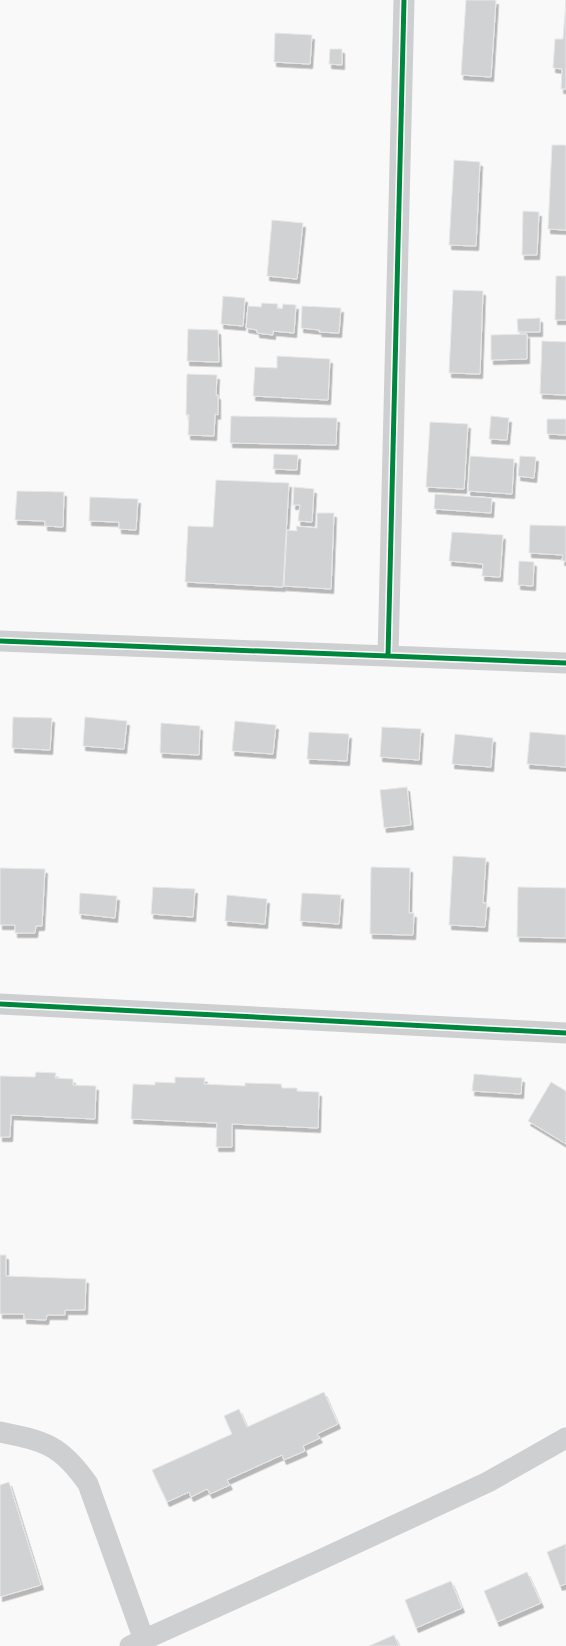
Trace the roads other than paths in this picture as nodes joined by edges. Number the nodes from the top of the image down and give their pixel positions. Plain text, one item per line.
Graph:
1 (404, 0) edge
2 (0, 641) edge
3 (388, 656) junction
4 (566, 663) edge
5 (0, 1004) edge
6 (566, 1033) edge
7 (0, 1432) edge
8 (566, 1438) edge
9 (137, 1643) edge

1 - 3 street
2 - 3 street
3 - 4 street
5 - 6 street
7 - 9 street
8 - 9 street

